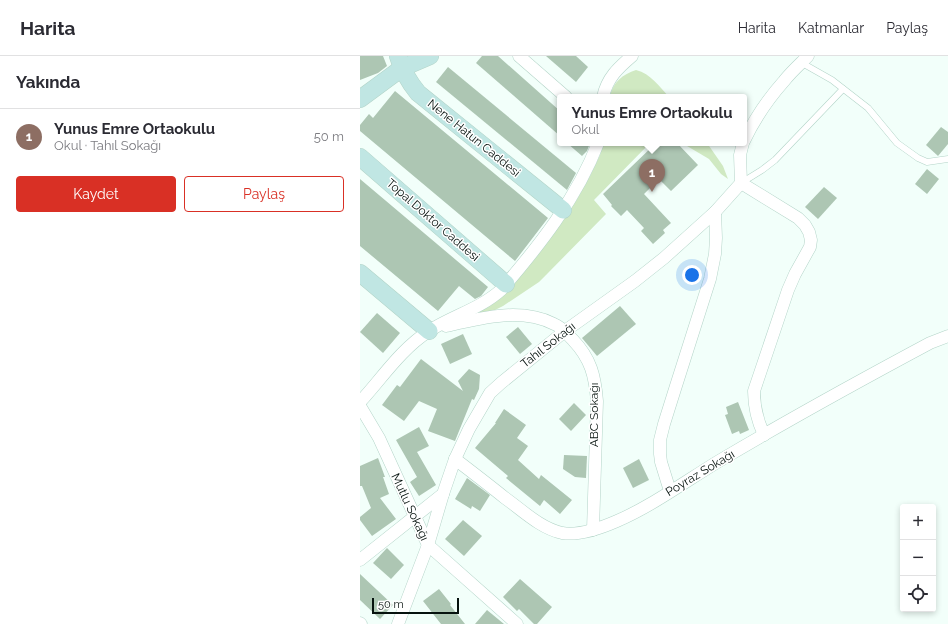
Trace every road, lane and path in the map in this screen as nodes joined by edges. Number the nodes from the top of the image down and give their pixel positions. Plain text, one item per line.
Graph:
1 (430, 56) edge
2 (519, 56) edge
3 (632, 56) edge
4 (805, 59) edge
5 (400, 62) edge
6 (843, 89) junction
7 (563, 94) edge
8 (603, 94) edge
9 (360, 99) edge
10 (747, 136) edge
11 (597, 146) edge
12 (743, 146) edge
13 (360, 157) edge
14 (948, 158) edge
15 (741, 183) junction
16 (563, 210) junction
17 (715, 212) junction
18 (360, 273) edge
19 (506, 284) junction
20 (429, 331) junction
21 (565, 331) junction
22 (948, 336) edge
23 (360, 402) edge
24 (360, 406) edge
25 (764, 435) junction
26 (455, 459) junction
27 (670, 491) junction
28 (443, 494) junction
29 (414, 517) junction
30 (593, 530) junction
31 (428, 545) junction
32 (360, 560) edge
33 (398, 624) edge
34 (517, 624) edge

1 - 5 street
2 - 7 street
3 - 8 street
4 - 6 lane
4 - 10 street
5 - 9 street
5 - 16 street, Nene Hatun Caddesi
6 - 14 lane
6 - 15 lane
11 - 16 street
12 - 15 street
13 - 19 street, Topal Doktor Caddesi
15 - 17 street, Tahıl Sokağı
15 - 25 street
16 - 19 street
17 - 21 street, Tahıl Sokağı
17 - 27 street
18 - 20 street
19 - 20 street
20 - 21 street, ABC Sokağı
20 - 23 street
21 - 26 street, Tahıl Sokağı
21 - 30 street, ABC Sokağı
22 - 25 street, Poyraz Sokağı
24 - 29 street, Mutlu Sokağı
25 - 27 street, Poyraz Sokağı
26 - 28 street, Tahıl Sokağı
26 - 30 street, Poyraz Sokağı
27 - 30 street, Poyraz Sokağı
28 - 29 street
28 - 31 street, Tahıl Sokağı
29 - 31 street, Mutlu Sokağı
29 - 32 street
31 - 33 street, Tahıl Sokağı
31 - 34 street, Mutlu Sokağı

